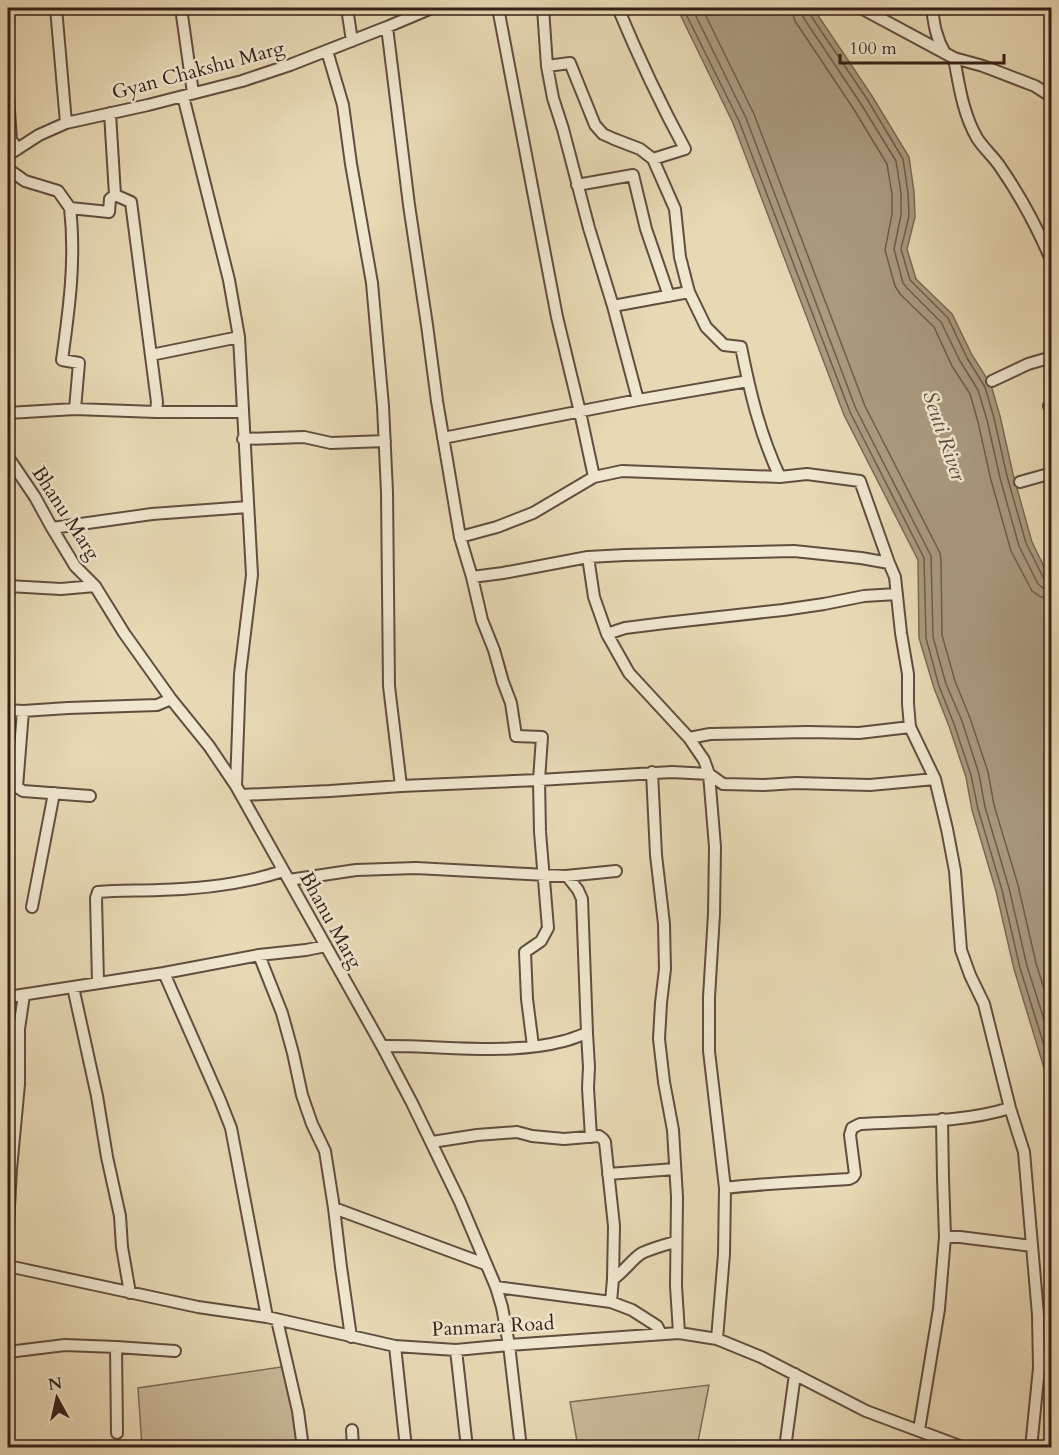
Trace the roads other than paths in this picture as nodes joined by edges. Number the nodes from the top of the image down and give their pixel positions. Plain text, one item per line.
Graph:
1 (56, 8) edge
2 (181, 8) edge
3 (347, 8) edge
4 (432, 8) edge
5 (498, 8) edge
6 (543, 8) edge
7 (618, 8) edge
8 (861, 8) edge
9 (932, 8) edge
10 (387, 27) junction
11 (352, 41) junction
12 (327, 51) junction
13 (950, 56) junction
14 (547, 66) junction
15 (188, 94) junction
16 (8, 96) edge
17 (1052, 97) edge
18 (110, 113) junction
19 (66, 123) junction
20 (13, 152) edge
21 (653, 159) junction
22 (8, 169) edge
23 (578, 185) junction
24 (115, 195) junction
25 (70, 208) junction
26 (1052, 262) edge
27 (689, 292) junction
28 (669, 296) junction
29 (613, 306) junction
30 (238, 336) junction
31 (151, 355) junction
32 (1052, 357) edge
33 (748, 381) junction
34 (992, 381) dead end
35 (638, 400) junction
36 (75, 409) junction
37 (156, 412) junction
38 (242, 412) junction
39 (580, 412) junction
40 (8, 413) edge
41 (443, 438) junction
42 (243, 439) junction
43 (385, 441) junction
44 (8, 458) edge
45 (1052, 473) edge
46 (594, 477) junction
47 (780, 477) junction
48 (1020, 482) dead end
49 (248, 507) junction
50 (52, 528) junction
51 (460, 537) junction
52 (588, 557) junction
53 (889, 562) junction
54 (472, 577) junction
55 (8, 586) edge
56 (95, 586) junction
57 (897, 594) junction
58 (607, 634) junction
59 (171, 699) junction
60 (8, 710) edge
61 (24, 711) junction
62 (910, 727) junction
63 (689, 738) junction
64 (652, 772) junction
65 (708, 774) junction
66 (936, 779) junction
67 (539, 780) junction
68 (401, 786) junction
69 (238, 791) junction
70 (54, 793) junction
71 (90, 796) dead end
72 (616, 871) dead end
73 (286, 875) junction
74 (544, 876) junction
75 (567, 876) junction
76 (32, 907) dead end
77 (326, 946) junction
78 (259, 955) junction
79 (164, 973) junction
80 (98, 983) junction
81 (73, 987) junction
82 (24, 995) junction
83 (8, 997) edge
84 (586, 1033) junction
85 (382, 1046) junction
86 (533, 1046) junction
87 (1010, 1108) junction
88 (942, 1119) junction
89 (591, 1137) junction
90 (432, 1142) junction
91 (675, 1169) junction
92 (608, 1174) junction
93 (725, 1188) junction
94 (334, 1208) junction
95 (8, 1227) edge
96 (945, 1237) junction
97 (675, 1242) junction
98 (1032, 1246) junction
99 (485, 1264) junction
100 (8, 1266) edge
101 (613, 1280) junction
102 (496, 1287) junction
103 (130, 1293) junction
104 (611, 1302) junction
105 (272, 1318) junction
106 (679, 1333) junction
107 (661, 1334) junction
108 (351, 1337) junction
109 (717, 1339) junction
110 (509, 1345) junction
111 (395, 1346) junction
112 (116, 1347) junction
113 (456, 1350) junction
114 (175, 1351) dead end
115 (8, 1352) edge
116 (795, 1374) junction
117 (352, 1430) dead end
118 (919, 1430) junction
119 (117, 1433) dead end
120 (303, 1448) edge
121 (353, 1448) edge
122 (406, 1448) edge
123 (467, 1448) edge
124 (522, 1448) edge
125 (785, 1448) edge
126 (965, 1448) edge
127 (1031, 1448) edge

1 - 19 street
2 - 15 street
3 - 11 street
4 - 10 street, Gyan Chakshu Marg
5 - 39 street
6 - 14 street
7 - 21 street
8 - 13 street
9 - 13 street
10 - 11 street, Gyan Chakshu Marg
10 - 41 street
11 - 12 street, Gyan Chakshu Marg
12 - 15 street, Gyan Chakshu Marg
12 - 43 street
13 - 17 street
13 - 26 street
14 - 21 street
14 - 23 street
15 - 18 street, Gyan Chakshu Marg
15 - 30 street
16 - 20 street
18 - 19 street, Gyan Chakshu Marg
18 - 24 street
19 - 20 street, Gyan Chakshu Marg
21 - 27 street
22 - 25 street
23 - 28 street
23 - 29 street
24 - 25 street
24 - 31 street
25 - 36 street
27 - 28 street
27 - 33 street
28 - 29 street
29 - 35 street
30 - 31 street
30 - 38 street
31 - 37 street
32 - 34 street
33 - 35 street
33 - 47 street
35 - 39 street
36 - 37 street
36 - 40 street
37 - 38 street
38 - 42 street
39 - 41 street
39 - 46 street
41 - 51 street
42 - 43 street
42 - 49 street
43 - 68 street
44 - 50 street, Bhanu Marg
45 - 48 street
46 - 47 street
46 - 51 street
47 - 53 street
49 - 50 street
49 - 69 street
50 - 56 street, Bhanu Marg
51 - 54 street
52 - 53 street
52 - 54 street
52 - 58 street
53 - 57 street
54 - 67 street
55 - 56 street
56 - 59 street, Bhanu Marg
57 - 58 street
57 - 62 street
58 - 63 street
59 - 61 street
59 - 69 street, Bhanu Marg
60 - 61 street
61 - 70 street
62 - 63 street
62 - 66 street
63 - 65 street
64 - 65 street
64 - 67 street
64 - 91 street
65 - 66 street
65 - 93 street
66 - 87 street
67 - 68 street
67 - 74 street
68 - 69 street
69 - 73 street, Bhanu Marg
70 - 71 street
70 - 76 street
72 - 75 street
73 - 74 street
73 - 77 street, Bhanu Marg
73 - 80 street
74 - 75 street
74 - 86 street
75 - 84 street
77 - 78 street
77 - 85 street, Bhanu Marg
78 - 79 street
78 - 94 street
79 - 80 street
79 - 105 street
80 - 81 street
81 - 82 street
81 - 103 street
82 - 83 street
82 - 95 street
84 - 86 street
84 - 89 street
85 - 86 street
85 - 90 street, Bhanu Marg
87 - 88 street
87 - 98 street
88 - 93 street
88 - 96 street
89 - 90 street
89 - 92 street
90 - 99 street, Bhanu Marg
91 - 92 street
91 - 97 street
92 - 101 street
93 - 109 street
94 - 99 street
94 - 108 street
96 - 98 street
96 - 118 street
97 - 101 street
97 - 106 street
98 - 127 street
99 - 102 street, Bhanu Marg
100 - 103 street, Panmara Road
101 - 104 street
102 - 104 street
102 - 110 street, Bhanu Marg
103 - 105 street, Panmara Road
104 - 107 street
105 - 108 street, Panmara Road
105 - 120 street
106 - 107 street, Panmara Road
106 - 109 street, Panmara Road
107 - 110 street, Panmara Road
108 - 111 street, Panmara Road
109 - 116 street, Panmara Road
110 - 113 street, Panmara Road
110 - 124 street, Bhanu Marg
111 - 113 street, Panmara Road
111 - 122 street
112 - 114 street
112 - 115 street
112 - 119 street
113 - 123 street
116 - 118 street, Panmara Road
116 - 125 street
117 - 121 street
118 - 126 street, Panmara Road

